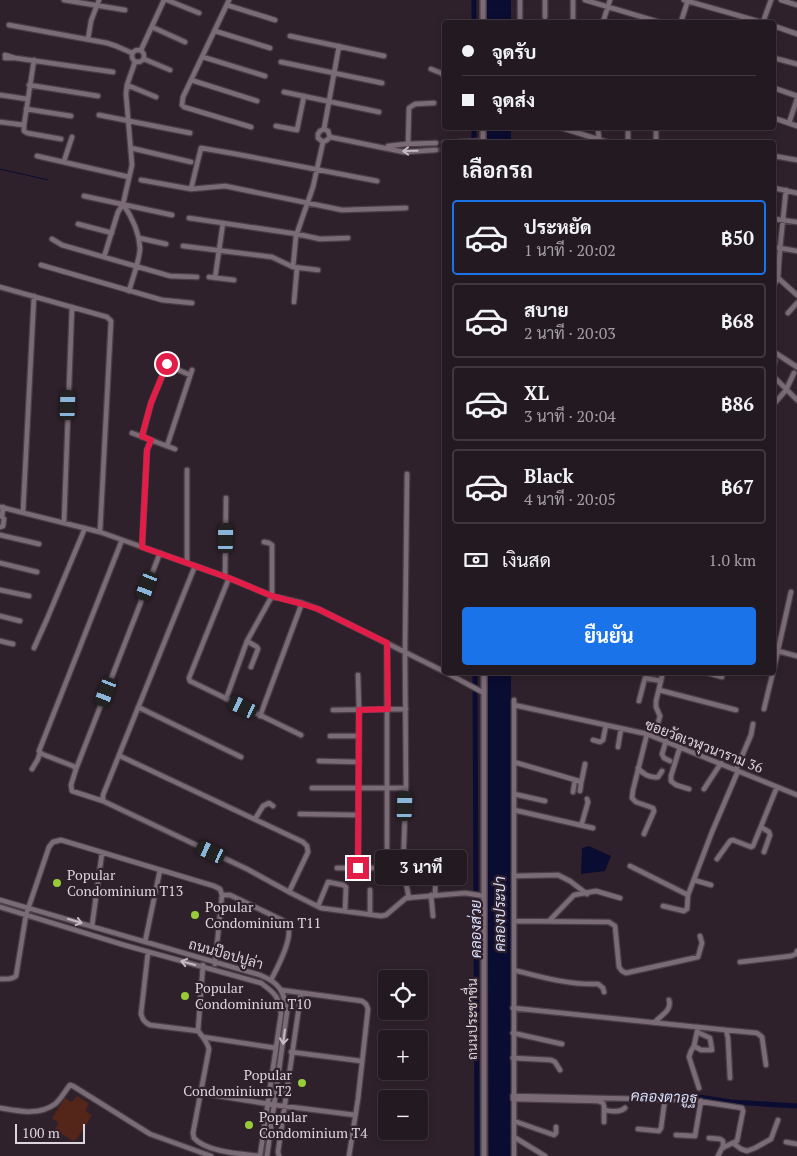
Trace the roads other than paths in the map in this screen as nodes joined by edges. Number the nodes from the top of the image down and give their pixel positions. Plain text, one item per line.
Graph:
1 (64, 0) edge
2 (166, 0) edge
3 (482, 0) edge
4 (520, 0) edge
5 (545, 0) edge
6 (573, 0) edge
7 (585, 0) edge
8 (610, 0) edge
9 (687, 0) edge
10 (771, 0) edge
11 (781, 0) edge
12 (228, 2) edge
13 (98, 3) edge
14 (797, 5) edge
15 (608, 6) junction
16 (124, 10) dead end
17 (199, 14) dead end
18 (545, 17) dead end
19 (275, 20) dead end
20 (483, 20) edge
21 (520, 20) edge
22 (573, 20) edge
23 (604, 20) edge
24 (653, 20) edge
25 (682, 20) edge
26 (755, 20) edge
27 (763, 20) edge
28 (9, 25) dead end
29 (152, 27) junction
30 (776, 27) edge
31 (215, 31) junction
32 (797, 34) edge
33 (290, 36) dead end
34 (88, 39) junction
35 (185, 42) dead end
36 (339, 46) junction
37 (270, 48) dead end
38 (141, 50) junction
39 (132, 53) junction
40 (384, 56) dead end
41 (5, 57) dead end
42 (203, 57) junction
43 (144, 59) junction
44 (776, 59) edge
45 (34, 60) junction
46 (135, 62) junction
47 (281, 62) dead end
48 (797, 64) edge
49 (431, 69) dead end
50 (170, 70) dead end
51 (113, 72) dead end
52 (334, 73) junction
53 (442, 74) edge
54 (265, 76) dead end
55 (191, 80) junction
56 (382, 83) dead end
57 (127, 84) junction
58 (29, 85) junction
59 (776, 89) edge
60 (284, 92) dead end
61 (0, 95) edge
62 (98, 96) dead end
63 (304, 96) junction
64 (797, 96) edge
65 (156, 97) dead end
66 (27, 99) junction
67 (797, 99) edge
68 (257, 101) dead end
69 (329, 102) junction
70 (434, 103) dead end
71 (26, 109) junction
72 (379, 112) dead end
73 (99, 115) dead end
74 (71, 116) dead end
75 (776, 119) edge
76 (128, 120) junction
77 (0, 122) edge
78 (789, 123) junction
79 (24, 125) junction
80 (276, 126) dead end
81 (797, 126) edge
82 (251, 127) dead end
83 (324, 130) junction
84 (573, 130) edge
85 (598, 130) edge
86 (190, 133) dead end
87 (72, 137) dead end
88 (330, 137) junction
89 (61, 139) dead end
90 (599, 140) joint
91 (323, 142) junction
92 (436, 143) tunnel mouth
93 (408, 144) junction
94 (384, 147) junction
95 (131, 148) junction
96 (436, 150) tunnel mouth
97 (37, 156) dead end
98 (776, 156) edge
99 (797, 160) edge
100 (64, 161) junction
101 (191, 162) dead end
102 (316, 170) junction
103 (129, 177) junction
104 (141, 180) dead end
105 (377, 181) dead end
106 (776, 188) edge
107 (191, 189) junction
108 (786, 190) junction
109 (797, 193) edge
110 (84, 196) dead end
111 (307, 203) junction
112 (123, 204) junction
113 (406, 208) dead end
114 (172, 215) dead end
115 (189, 218) dead end
116 (776, 219) edge
117 (783, 220) junction
118 (797, 222) edge
119 (223, 223) junction
120 (78, 224) dead end
121 (112, 233) junction
122 (297, 234) junction
123 (139, 238) junction
124 (348, 238) dead end
125 (52, 239) dead end
126 (166, 244) dead end
127 (183, 246) dead end
128 (776, 248) edge
129 (780, 248) junction
130 (219, 250) junction
131 (797, 252) edge
132 (104, 257) junction
133 (41, 265) dead end
134 (136, 266) junction
135 (295, 268) junction
136 (318, 270) dead end
137 (197, 277) dead end
138 (776, 278) edge
139 (234, 280) dead end
140 (797, 286) edge
141 (0, 287) edge
142 (792, 290) junction
143 (129, 291) junction
144 (797, 295) edge
145 (34, 296) junction
146 (294, 302) dead end
147 (192, 303) dead end
148 (797, 303) edge
149 (72, 307) junction
150 (788, 313) dead end
151 (776, 353) edge
152 (170, 357) dead end
153 (167, 364) junction
154 (797, 367) edge
155 (794, 373) dead end
156 (776, 379) edge
157 (786, 390) junction
158 (797, 400) edge
159 (776, 402) edge
160 (132, 433) dead end
161 (142, 436) junction
162 (151, 440) junction
163 (167, 446) junction
164 (174, 449) dead end
165 (187, 470) dead end
166 (407, 474) dead end
167 (226, 498) dead end
168 (2, 507) edge
169 (24, 512) junction
170 (1, 517) edge
171 (64, 522) junction
172 (0, 527) edge
173 (85, 528) junction
174 (100, 532) junction
175 (0, 535) edge
176 (122, 540) junction
177 (264, 542) dead end
178 (39, 544) dead end
179 (142, 547) junction
180 (160, 553) junction
181 (187, 563) junction
182 (0, 564) edge
183 (195, 566) junction
184 (37, 572) dead end
185 (227, 577) junction
186 (0, 590) edge
187 (792, 592) dead end
188 (29, 596) dead end
189 (272, 596) junction
190 (302, 604) junction
191 (0, 616) edge
192 (20, 621) dead end
193 (0, 641) edge
194 (247, 641) junction
195 (387, 643) junction
196 (13, 644) dead end
197 (34, 648) dead end
198 (778, 651) junction
199 (405, 652) junction
200 (797, 656) edge
201 (776, 660) edge
202 (251, 667) dead end
203 (442, 671) edge
204 (455, 675) edge
205 (484, 675) edge
206 (662, 675) edge
207 (715, 675) edge
208 (772, 675) edge
209 (358, 676) dead end
210 (722, 677) dead end
211 (661, 681) junction
212 (468, 684) junction
213 (484, 686) junction
214 (659, 690) junction
215 (484, 693) junction
216 (226, 699) junction
217 (639, 701) dead end
218 (138, 707) junction
219 (388, 709) junction
220 (406, 709) junction
221 (764, 709) dead end
222 (334, 710) dead end
223 (359, 710) junction
224 (736, 710) dead end
225 (260, 716) junction
226 (754, 724) dead end
227 (606, 725) junction
228 (621, 728) junction
229 (647, 734) junction
230 (301, 735) dead end
231 (330, 736) dead end
232 (359, 736) junction
233 (654, 737) junction
234 (593, 740) dead end
235 (666, 741) junction
236 (618, 747) dead end
237 (680, 747) junction
238 (40, 752) junction
239 (120, 756) junction
240 (241, 757) dead end
241 (319, 761) dead end
242 (670, 761) dead end
243 (359, 762) junction
244 (514, 762) junction
245 (584, 764) dead end
246 (721, 764) junction
247 (638, 768) junction
248 (32, 769) dead end
249 (76, 769) junction
250 (662, 771) dead end
251 (737, 771) junction
252 (575, 780) junction
253 (581, 784) junction
254 (778, 787) junction
255 (312, 788) dead end
256 (359, 788) junction
257 (387, 788) junction
258 (406, 788) junction
259 (689, 789) dead end
260 (704, 789) dead end
261 (580, 791) dead end
262 (573, 792) dead end
263 (514, 794) junction
264 (797, 795) edge
265 (587, 799) dead end
266 (103, 801) junction
267 (544, 801) dead end
268 (274, 806) dead end
269 (514, 810) junction
270 (300, 814) dead end
271 (358, 815) junction
272 (255, 819) junction
273 (580, 825) junction
274 (761, 827) junction
275 (593, 828) dead end
276 (644, 834) dead end
277 (764, 852) dead end
278 (102, 853) junction
279 (717, 859) dead end
280 (408, 861) dead end
281 (630, 866) dead end
282 (337, 868) dead end
283 (358, 868) junction
284 (387, 868) junction
285 (160, 870) junction
286 (407, 874) dead end
287 (514, 876) junction
288 (694, 880) junction
289 (711, 885) dead end
290 (370, 890) dead end
291 (289, 892) junction
292 (586, 894) junction
293 (222, 895) junction
294 (433, 895) junction
295 (688, 895) junction
296 (484, 896) junction
297 (409, 898) junction
298 (620, 898) dead end
299 (0, 900) edge
300 (318, 906) junction
301 (663, 906) dead end
302 (0, 907) edge
303 (28, 908) junction
304 (345, 911) junction
305 (370, 914) junction
306 (26, 915) junction
307 (433, 916) dead end
308 (514, 921) junction
309 (549, 921) junction
310 (92, 926) junction
311 (700, 936) dead end
312 (145, 942) junction
313 (797, 951) edge
314 (148, 952) junction
315 (204, 959) junction
316 (215, 962) junction
317 (740, 962) dead end
318 (203, 967) junction
319 (216, 970) junction
320 (514, 970) junction
321 (0, 979) edge
322 (271, 980) junction
323 (281, 990) junction
324 (604, 992) dead end
325 (301, 993) junction
326 (668, 1000) dead end
327 (513, 1008) junction
328 (655, 1022) junction
329 (698, 1027) junction
330 (726, 1030) junction
331 (198, 1032) junction
332 (697, 1032) junction
333 (513, 1033) junction
334 (203, 1037) junction
335 (562, 1044) dead end
336 (694, 1046) junction
337 (276, 1048) junction
338 (292, 1052) junction
339 (513, 1058) junction
340 (361, 1061) junction
341 (766, 1065) dead end
342 (560, 1070) dead end
343 (730, 1078) dead end
344 (699, 1088) dead end
345 (200, 1093) junction
346 (513, 1098) junction
347 (665, 1099) junction
348 (701, 1101) junction
349 (268, 1104) junction
350 (275, 1104) junction
351 (284, 1106) junction
352 (0, 1108) edge
353 (625, 1108) dead end
354 (604, 1110) junction
355 (355, 1115) junction
356 (778, 1120) dead end
357 (514, 1121) junction
358 (604, 1122) dead end
359 (556, 1127) dead end
360 (638, 1129) dead end
361 (676, 1135) dead end
362 (514, 1137) junction
363 (709, 1138) dead end
364 (786, 1142) dead end
365 (733, 1143) junction
366 (797, 1144) edge
367 (723, 1148) junction
368 (211, 1156) edge
369 (259, 1156) edge
370 (267, 1156) edge
371 (279, 1156) edge
372 (349, 1156) edge
373 (484, 1156) edge
374 (514, 1156) edge
375 (545, 1156) edge
376 (718, 1156) edge

1 - 13 street
2 - 17 street
2 - 29 street
3 - 20 street
4 - 21 street
5 - 18 street
6 - 22 street
7 - 15 street
8 - 15 street
9 - 25 street
9 - 26 street
10 - 27 street
11 - 14 street
12 - 19 street
12 - 31 street
13 - 16 street
13 - 34 street
15 - 23 street
15 - 24 street
28 - 34 street
29 - 35 street
29 - 38 street
30 - 32 street
31 - 37 street
31 - 42 street
33 - 36 street
34 - 39 street
36 - 40 street
36 - 52 street
38 - 39 street
38 - 43 street
39 - 46 street
41 - 45 street
42 - 54 street
42 - 55 street
43 - 46 street
43 - 50 street
44 - 48 street
45 - 51 street
45 - 58 street
46 - 57 street
47 - 52 street
49 - 53 street
52 - 56 street
52 - 69 street
55 - 68 street
55 - 82 street
57 - 65 street
57 - 76 street
58 - 62 street
58 - 66 street
59 - 64 street
60 - 63 street
61 - 66 street
63 - 69 street
63 - 80 street
66 - 71 street
67 - 78 street
69 - 72 street
69 - 83 street
70 - 93 street
71 - 74 street
71 - 79 street
73 - 76 street
75 - 78 street
76 - 86 street
76 - 95 street
77 - 79 street
78 - 81 street
79 - 89 street
83 - 88 street
83 - 91 street
84 - 90 street
85 - 90 street
87 - 100 street
88 - 91 street
88 - 94 street
91 - 102 street
92 - 93 street
93 - 94 street
96 -> 94 street
95 - 101 street
95 - 103 street
97 - 100 street
98 - 99 street
100 - 103 street
102 - 105 street
102 - 107 street
102 - 111 street
103 - 112 street
104 - 107 street
106 - 108 street
107 - 111 street
108 - 109 street
108 - 117 street
110 - 112 street
111 - 113 street
111 - 122 street
112 - 114 street
112 - 121 street
112 - 123 street
115 - 119 street
116 - 117 street
117 - 118 street
117 - 129 street
119 - 122 street
119 - 130 street
120 - 121 street
121 - 132 street
122 - 124 street
122 - 135 street
123 - 126 street
123 - 134 street
125 - 132 street
127 - 130 street
128 - 129 street
129 - 131 street
129 - 138 street
130 - 135 street
130 - 139 street
132 - 134 street
133 - 143 street
134 - 137 street
134 - 143 street
135 - 136 street
135 - 146 street
138 - 142 street
140 - 142 street
141 - 145 street
142 - 144 street
143 - 147 street
145 - 149 street
145 - 169 street
148 - 150 street
149 - 171 street
149 - 174 street
151 - 154 street
152 - 153 street
153 - 161 street
153 - 163 street
155 - 157 street
156 - 157 street
157 - 158 street
157 - 159 street
160 - 161 street
161 - 162 street
162 - 163 street
162 - 179 street
163 - 164 street
165 - 181 street
166 - 199 street
167 - 185 street
168 - 169 street
168 - 170 street
169 - 171 street
170 - 172 street
171 - 173 street
173 - 174 street
173 - 197 street
174 - 176 street
175 - 178 street
176 - 179 street
176 - 238 street
177 - 189 street
179 - 180 street
180 - 181 street
180 - 249 street
181 - 183 street
182 - 184 street
183 - 185 street
183 - 218 street
185 - 189 street
185 - 216 street
186 - 188 street
187 - 198 street
189 - 190 street
189 - 194 street
190 - 195 street
190 - 225 street
191 - 192 street
193 - 196 street
194 - 202 street
194 - 216 street
195 - 199 street
195 - 219 street
198 - 200 street
198 - 201 street
199 - 203 street
199 - 220 street
204 - 212 street
205 - 213 street, ถนนประชาชื่น
206 - 211 street
207 - 210 street
208 - 221 street
209 - 223 street
211 - 214 street
211 - 217 street
212 - 213 street
212 - 215 street
213 - 215 street, ถนนประชาชื่น
214 - 224 street
214 - 233 street
215 - 296 street, ถนนประชาชื่น
216 - 225 street
218 - 239 street
218 - 240 street
219 - 220 street
219 - 223 street
219 - 257 street
220 - 258 street
222 - 223 street
223 - 232 street
225 - 230 street
226 - 251 street
227 - 228 street, ซอยวัดเวฬุวนาราม 36
227 - 234 street
227 - 244 street, ซอยวัดเวฬุวนาราม 36
228 - 229 street, ซอยวัดเวฬุวนาราม 36
228 - 236 street
229 - 233 street, ซอยวัดเวฬุวนาราม 36
229 - 247 street
231 - 232 street
232 - 243 street
233 - 235 street, ซอยวัดเวฬุวนาราม 36
235 - 237 street, ซอยวัดเวฬุวนาราม 36
235 - 242 street
237 - 246 street, ซอยวัดเวฬุวนาราม 36
237 - 259 street
238 - 248 street
238 - 249 street
239 - 266 street
239 - 272 street
241 - 243 street
243 - 256 street
244 - 252 street
244 - 263 street
245 - 253 street
246 - 251 street, ซอยวัดเวฬุวนาราม 36
246 - 260 street
247 - 250 street
247 - 276 street
249 - 266 street
251 - 254 street, ซอยวัดเวฬุวนาราม 36
251 - 288 street
252 - 253 street
252 - 262 street
253 - 261 street
254 - 264 street, ซอยวัดเวฬุวนาราม 36
254 - 274 street
255 - 256 street
256 - 257 street
256 - 271 street
257 - 258 street
257 - 284 street
258 - 284 street
263 - 267 street
263 - 269 street
265 - 273 street
266 - 291 street
268 - 272 street
269 - 273 street
269 - 287 street
270 - 271 street
271 - 283 street
272 - 291 street
273 - 275 street
274 - 277 street
274 - 279 street
278 - 285 street
278 - 303 street
278 - 310 street
280 - 294 street
281 - 295 street
282 - 283 street
283 - 284 street
285 - 293 street
285 - 312 street
286 - 297 street
287 - 292 street
287 - 308 street
288 - 289 street
288 - 295 street
290 - 305 street
291 - 300 street
292 - 298 street
292 - 309 street
293 - 316 street
293 - 322 street
294 - 296 street
294 - 297 street
294 - 307 street
295 - 301 street
296 - 373 street, ถนนประชาชื่น
297 - 305 street
299 - 303 street, ถนนป๊อปปูล่า
300 - 304 street
300 - 304 street
302 - 306 street, ถนนป๊อปปูล่า
303 - 306 street
303 -> 310 street, ถนนป๊อปปูล่า
304 - 305 street
306 - 314 street, ถนนป๊อปปูล่า
306 - 321 street
308 - 309 street
308 - 320 street
309 - 311 street
310 - 312 street, ถนนป๊อปปูล่า
312 - 315 street, ถนนป๊อปปูล่า
313 - 317 street
318 -> 314 street, ถนนป๊อปปูล่า
314 - 331 street
315 - 316 street, ถนนป๊อปปูล่า
315 - 318 street
316 - 319 street
316 - 322 street, ถนนป๊อปปูล่า
318 - 319 street, ถนนป๊อปปูล่า
318 - 331 street
319 - 337 street, ถนนป๊อปปูล่า
320 - 324 street
320 - 327 street
322 - 323 street, ถนนป๊อปปูล่า
323 - 325 street
323 -> 350 street
325 - 338 street
325 - 340 street
326 - 328 street
327 - 328 street
327 - 333 street
328 - 329 street
329 - 330 street
329 - 332 street
330 - 341 street
330 - 343 street
331 - 334 street
332 - 336 street
332 - 336 street
333 - 335 street
333 - 339 street
334 - 337 street
334 - 345 street
336 - 344 street
337 - 349 street, ถนนป๊อปปูล่า
338 - 340 street
338 - 351 street
339 - 342 street
339 - 346 street
340 - 355 street
345 - 349 street
345 - 369 street
346 - 347 street
346 - 354 street
346 - 357 street
347 - 348 street
347 - 360 street
348 - 361 street
348 - 365 street
349 - 350 street
349 - 369 street, ถนนป๊อปปูล่า
350 - 351 street
350 - 370 street
351 - 355 street
351 - 371 street
352 - 368 street
353 - 354 street
354 - 358 street
355 - 372 street
356 - 365 street
357 - 359 street
357 - 362 street
362 - 374 street
362 - 375 street
363 - 367 street
364 - 366 street
365 - 367 street
367 - 376 street

